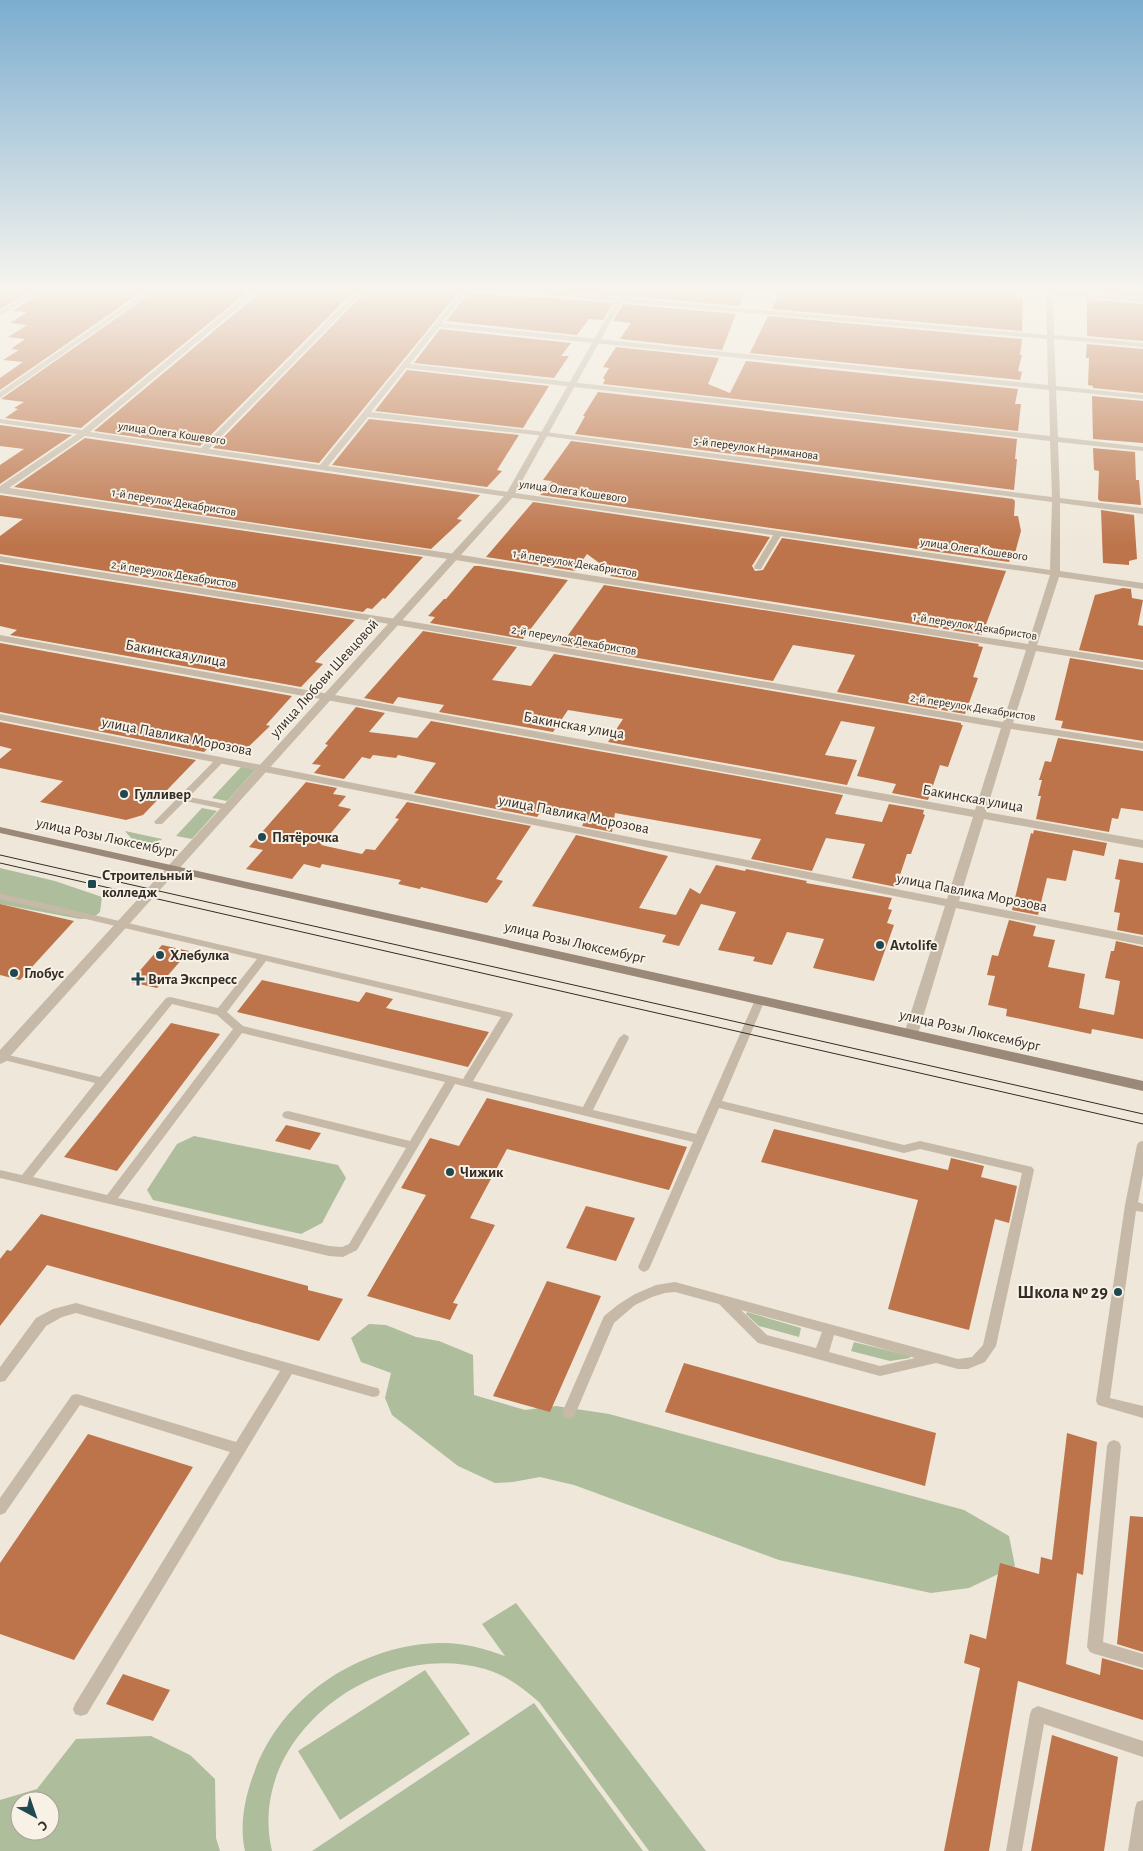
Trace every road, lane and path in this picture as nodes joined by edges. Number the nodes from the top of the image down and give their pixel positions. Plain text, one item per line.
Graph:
1 (32, 373) edge
2 (156, 373) edge
3 (279, 373) edge
4 (399, 373) edge
5 (470, 373) edge
6 (578, 373) edge
7 (913, 373) edge
8 (1052, 373) edge
9 (572, 385) junction
10 (1052, 388) junction
11 (0, 396) edge
12 (1143, 397) edge
13 (365, 414) junction
14 (0, 421) edge
15 (84, 433) junction
16 (545, 434) junction
17 (1054, 439) junction
18 (1143, 449) edge
19 (203, 450) junction
20 (322, 468) junction
21 (3, 486) edge
22 (510, 495) junction
23 (1056, 500) junction
24 (1143, 511) edge
25 (778, 534) junction
26 (455, 557) junction
27 (0, 559) edge
28 (758, 567) dead end
29 (1055, 574) junction
30 (1143, 586) edge
31 (396, 622) junction
32 (0, 638) edge
33 (1031, 648) junction
34 (1143, 665) edge
35 (330, 696) junction
36 (0, 717) edge
37 (1007, 725) junction
38 (1143, 746) edge
39 (220, 760) junction
40 (264, 768) junction
41 (182, 798) junction
42 (228, 807) junction
43 (980, 815) junction
44 (159, 822) dead end
45 (0, 830) edge
46 (1143, 844) edge
47 (173, 868) junction
48 (0, 896) edge
49 (952, 904) junction
50 (122, 924) junction
51 (1143, 941) edge
52 (264, 957) junction
53 (760, 1000) junction
54 (221, 1012) junction
55 (239, 1029) junction
56 (911, 1034) junction
57 (624, 1038) dead end
58 (1, 1058) edge
59 (452, 1080) junction
60 (103, 1081) junction
61 (466, 1083) junction
62 (1143, 1086) edge
63 (715, 1103) junction
64 (586, 1112) junction
65 (288, 1116) dead end
66 (699, 1139) junction
67 (413, 1146) junction
68 (1143, 1146) edge
69 (0, 1174) edge
70 (24, 1180) junction
71 (110, 1200) junction
72 (1137, 1207) edge
73 (644, 1267) dead end
74 (723, 1300) junction
75 (829, 1329) junction
76 (820, 1355) junction
77 (937, 1358) junction
78 (290, 1368) junction
79 (0, 1377) edge
80 (372, 1392) dead end
81 (1143, 1412) edge
82 (569, 1413) dead end
83 (1114, 1446) dead end
84 (240, 1449) junction
85 (0, 1509) edge
86 (1143, 1660) edge
87 (82, 1709) dead end
88 (1143, 1749) edge
89 (1143, 1808) edge
90 (1014, 1851) edge
91 (1136, 1851) edge

1 - 11 street
2 - 15 street
3 - 19 street
4 - 13 street
5 - 9 street
6 - 9 street, улица Любови Шевцовой
7 - 10 street
8 - 10 street
9 - 16 street, улица Любови Шевцовой
9 - 17 street
10 - 12 street
10 - 17 street
13 - 16 street, 5-й переулок Нариманова
13 - 20 street
14 - 15 street, улица Олега Кошевого
15 - 19 street, улица Олега Кошевого
15 - 21 street
16 - 22 street, улица Любови Шевцовой
16 - 23 street, 5-й переулок Нариманова
17 - 18 street
17 - 23 street
19 - 20 street, улица Олега Кошевого
20 - 22 street, улица Олега Кошевого
21 - 26 street, 1-й переулок Декабристов
22 - 25 street, улица Олега Кошевого
22 - 26 street, улица Любови Шевцовой
23 - 24 street, 5-й переулок Нариманова
23 - 29 street
25 - 28 lane
25 - 29 street, улица Олега Кошевого
26 - 31 street, улица Любови Шевцовой
26 - 33 street, 1-й переулок Декабристов
27 - 31 street, 2-й переулок Декабристов
29 - 30 street, улица Олега Кошевого
29 - 33 street
31 - 35 street, улица Любови Шевцовой
31 - 37 street, 2-й переулок Декабристов
32 - 35 street, Бакинская улица
33 - 34 street, 1-й переулок Декабристов
33 - 37 street
35 - 40 street, улица Любови Шевцовой
35 - 43 street, Бакинская улица
36 - 39 street, улица Павлика Морозова
37 - 38 street, 2-й переулок Декабристов
37 - 43 street
39 - 40 street, улица Павлика Морозова
39 - 41 lane
40 - 42 street, улица Любови Шевцовой
40 - 49 street, улица Павлика Морозова
41 - 42 lane
41 - 44 lane
42 - 47 street, улица Любови Шевцовой
43 - 46 street, Бакинская улица
43 - 49 street
45 - 47 main road, улица Розы Люксембург
47 - 50 street, улица Любови Шевцовой
47 - 53 main road, улица Розы Люксембург
48 - 50 lane
49 - 51 street, улица Павлика Морозова
49 - 56 street
50 - 52 lane
50 - 58 street, улица Любови Шевцовой
52 - 54 lane
52 - 61 lane
53 - 56 main road, улица Розы Люксембург
53 - 63 lane
54 - 55 lane
54 - 60 lane
55 - 59 lane
55 - 71 lane
56 - 62 main road, улица Розы Люксембург
57 - 64 lane
58 - 60 lane
59 - 61 lane
59 - 67 lane
60 - 70 lane
61 - 64 lane
63 - 66 lane
63 - 77 lane
64 - 66 lane
65 - 67 lane
66 - 73 lane
67 - 71 lane
68 - 72 lane
69 - 70 lane
70 - 71 lane
72 - 81 lane
74 - 75 lane
74 - 76 lane
74 - 82 lane
75 - 76 lane
75 - 77 lane
76 - 77 lane
78 - 79 lane
78 - 80 lane
78 - 84 lane
83 - 86 lane
84 - 85 lane
84 - 87 lane
88 - 90 lane
89 - 91 lane

